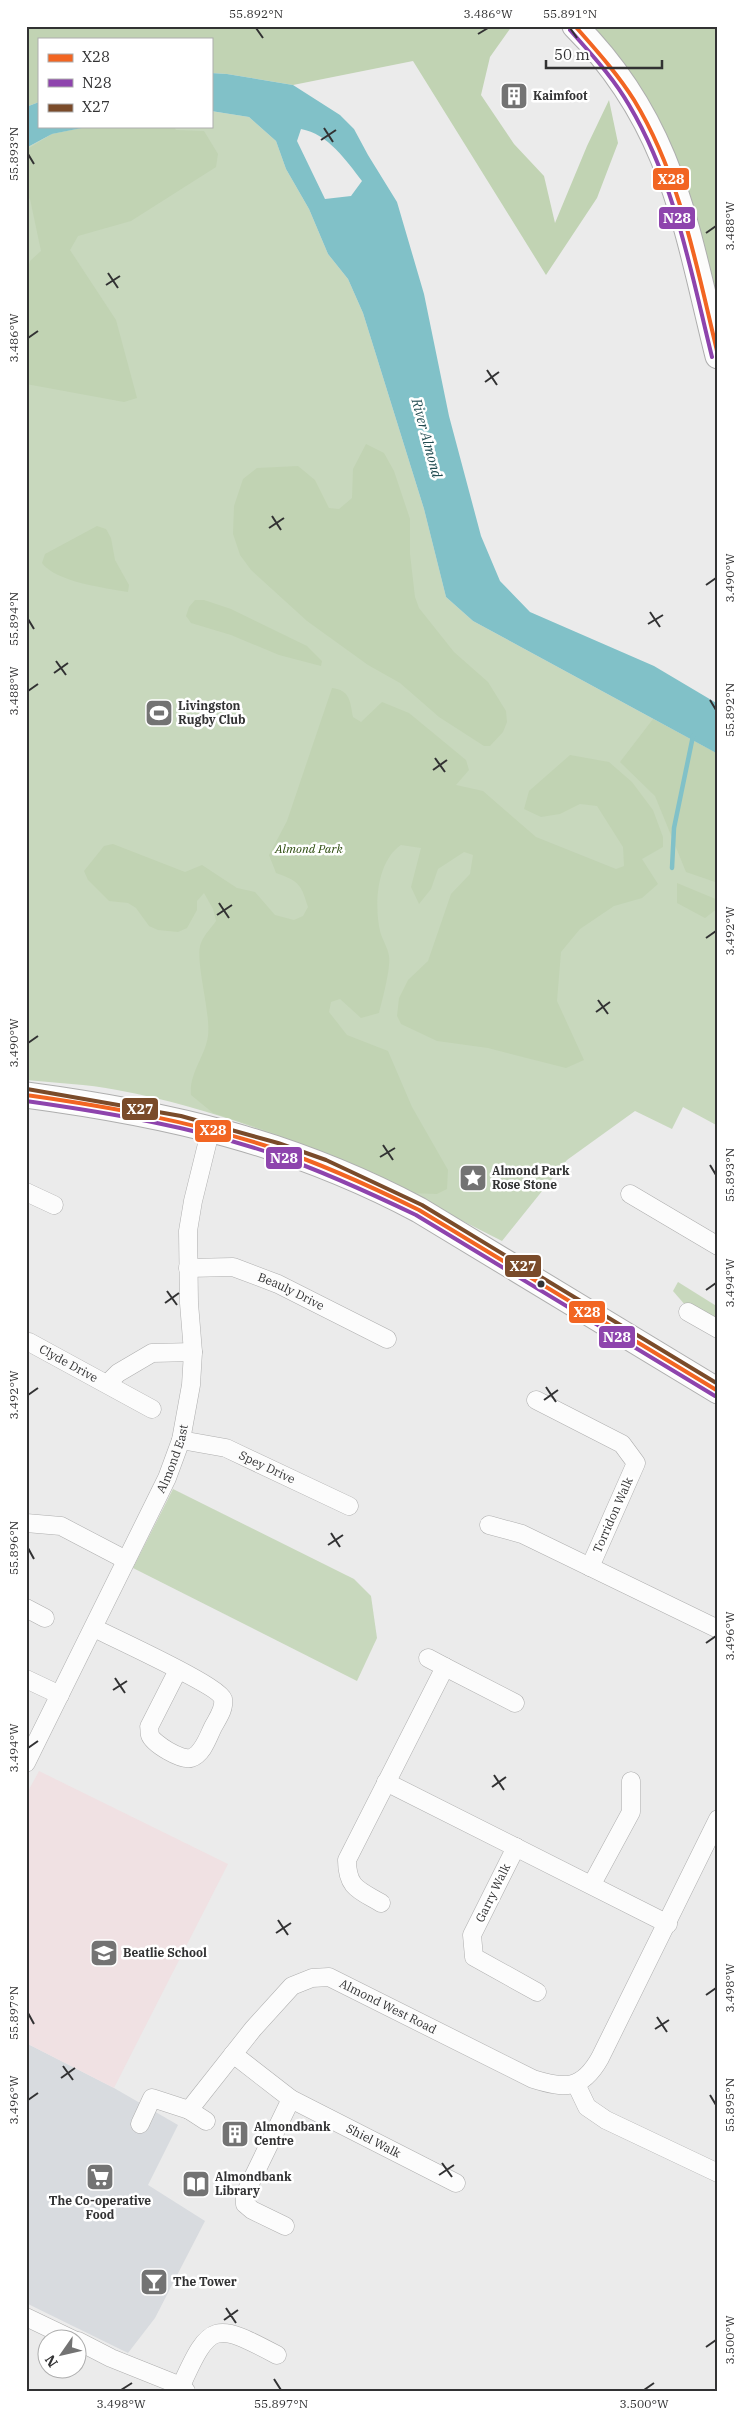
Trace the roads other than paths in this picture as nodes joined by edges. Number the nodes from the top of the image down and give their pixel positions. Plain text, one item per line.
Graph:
1 (575, 26) edge
2 (718, 356) edge
3 (26, 1095) edge
4 (212, 1128) junction
5 (26, 1192) edge
6 (630, 1194) dead end
7 (54, 1205) dead end
8 (718, 1246) edge
9 (188, 1268) junction
10 (688, 1312) dead end
11 (718, 1329) edge
12 (387, 1339) dead end
13 (29, 1342) dead end
14 (193, 1352) junction
15 (108, 1383) junction
16 (718, 1391) edge
17 (536, 1400) dead end
18 (152, 1409) dead end
19 (181, 1440) junction
20 (349, 1506) dead end
21 (26, 1523) edge
22 (489, 1525) dead end
23 (126, 1560) junction
24 (590, 1567) junction
25 (26, 1608) edge
26 (46, 1618) dead end
27 (94, 1628) junction
28 (718, 1629) edge
29 (428, 1658) dead end
30 (445, 1667) junction
31 (178, 1670) junction
32 (26, 1679) edge
33 (60, 1695) junction
34 (515, 1703) dead end
35 (26, 1763) edge
36 (631, 1781) dead end
37 (386, 1782) junction
38 (718, 1819) edge
39 (516, 1847) junction
40 (711, 1851) edge
41 (592, 1884) junction
42 (381, 1903) dead end
43 (668, 1924) junction
44 (537, 1992) dead end
45 (233, 2054) junction
46 (576, 2084) junction
47 (291, 2099) junction
48 (189, 2110) junction
49 (206, 2121) dead end
50 (140, 2124) dead end
51 (718, 2173) edge
52 (456, 2184) dead end
53 (285, 2226) dead end
54 (29, 2322) edge
55 (49, 2330) edge
56 (88, 2347) edge
57 (277, 2355) dead end
58 (183, 2388) edge

1 - 2 street
3 - 4 street
4 - 9 street, Almond East
4 - 16 street
5 - 7 street
6 - 8 street
9 - 12 street, Beauly Drive
9 - 14 street, Almond East
10 - 11 street
13 - 15 street, Clyde Drive
14 - 15 street, Clyde Drive
14 - 19 street, Almond East
15 - 18 street, Clyde Drive
17 - 24 street, Torridon Walk
19 - 20 street, Spey Drive
19 - 23 street, Almond East
21 - 23 street
22 - 24 street, Torridon Walk
23 - 27 street, Almond East
24 - 28 street, Torridon Walk
25 - 26 street
27 - 31 street
27 - 33 street, Almond East
29 - 30 street
30 - 34 street
30 - 37 street
31 - 31 street
32 - 33 street
33 - 35 street, Almond East
36 - 41 street
37 - 39 street
37 - 42 street
38 - 40 street
39 - 41 street
39 - 44 street, Garry Walk
40 - 43 street
41 - 43 street
43 - 46 street
45 - 46 street, Almond West Road
45 - 47 street, Shiel Walk
45 - 48 street, Almond West Road
46 - 51 street
47 - 52 street, Shiel Walk
47 - 53 street
48 - 49 street
48 - 50 street
54 - 55 street
56 - 58 street
57 - 58 street

